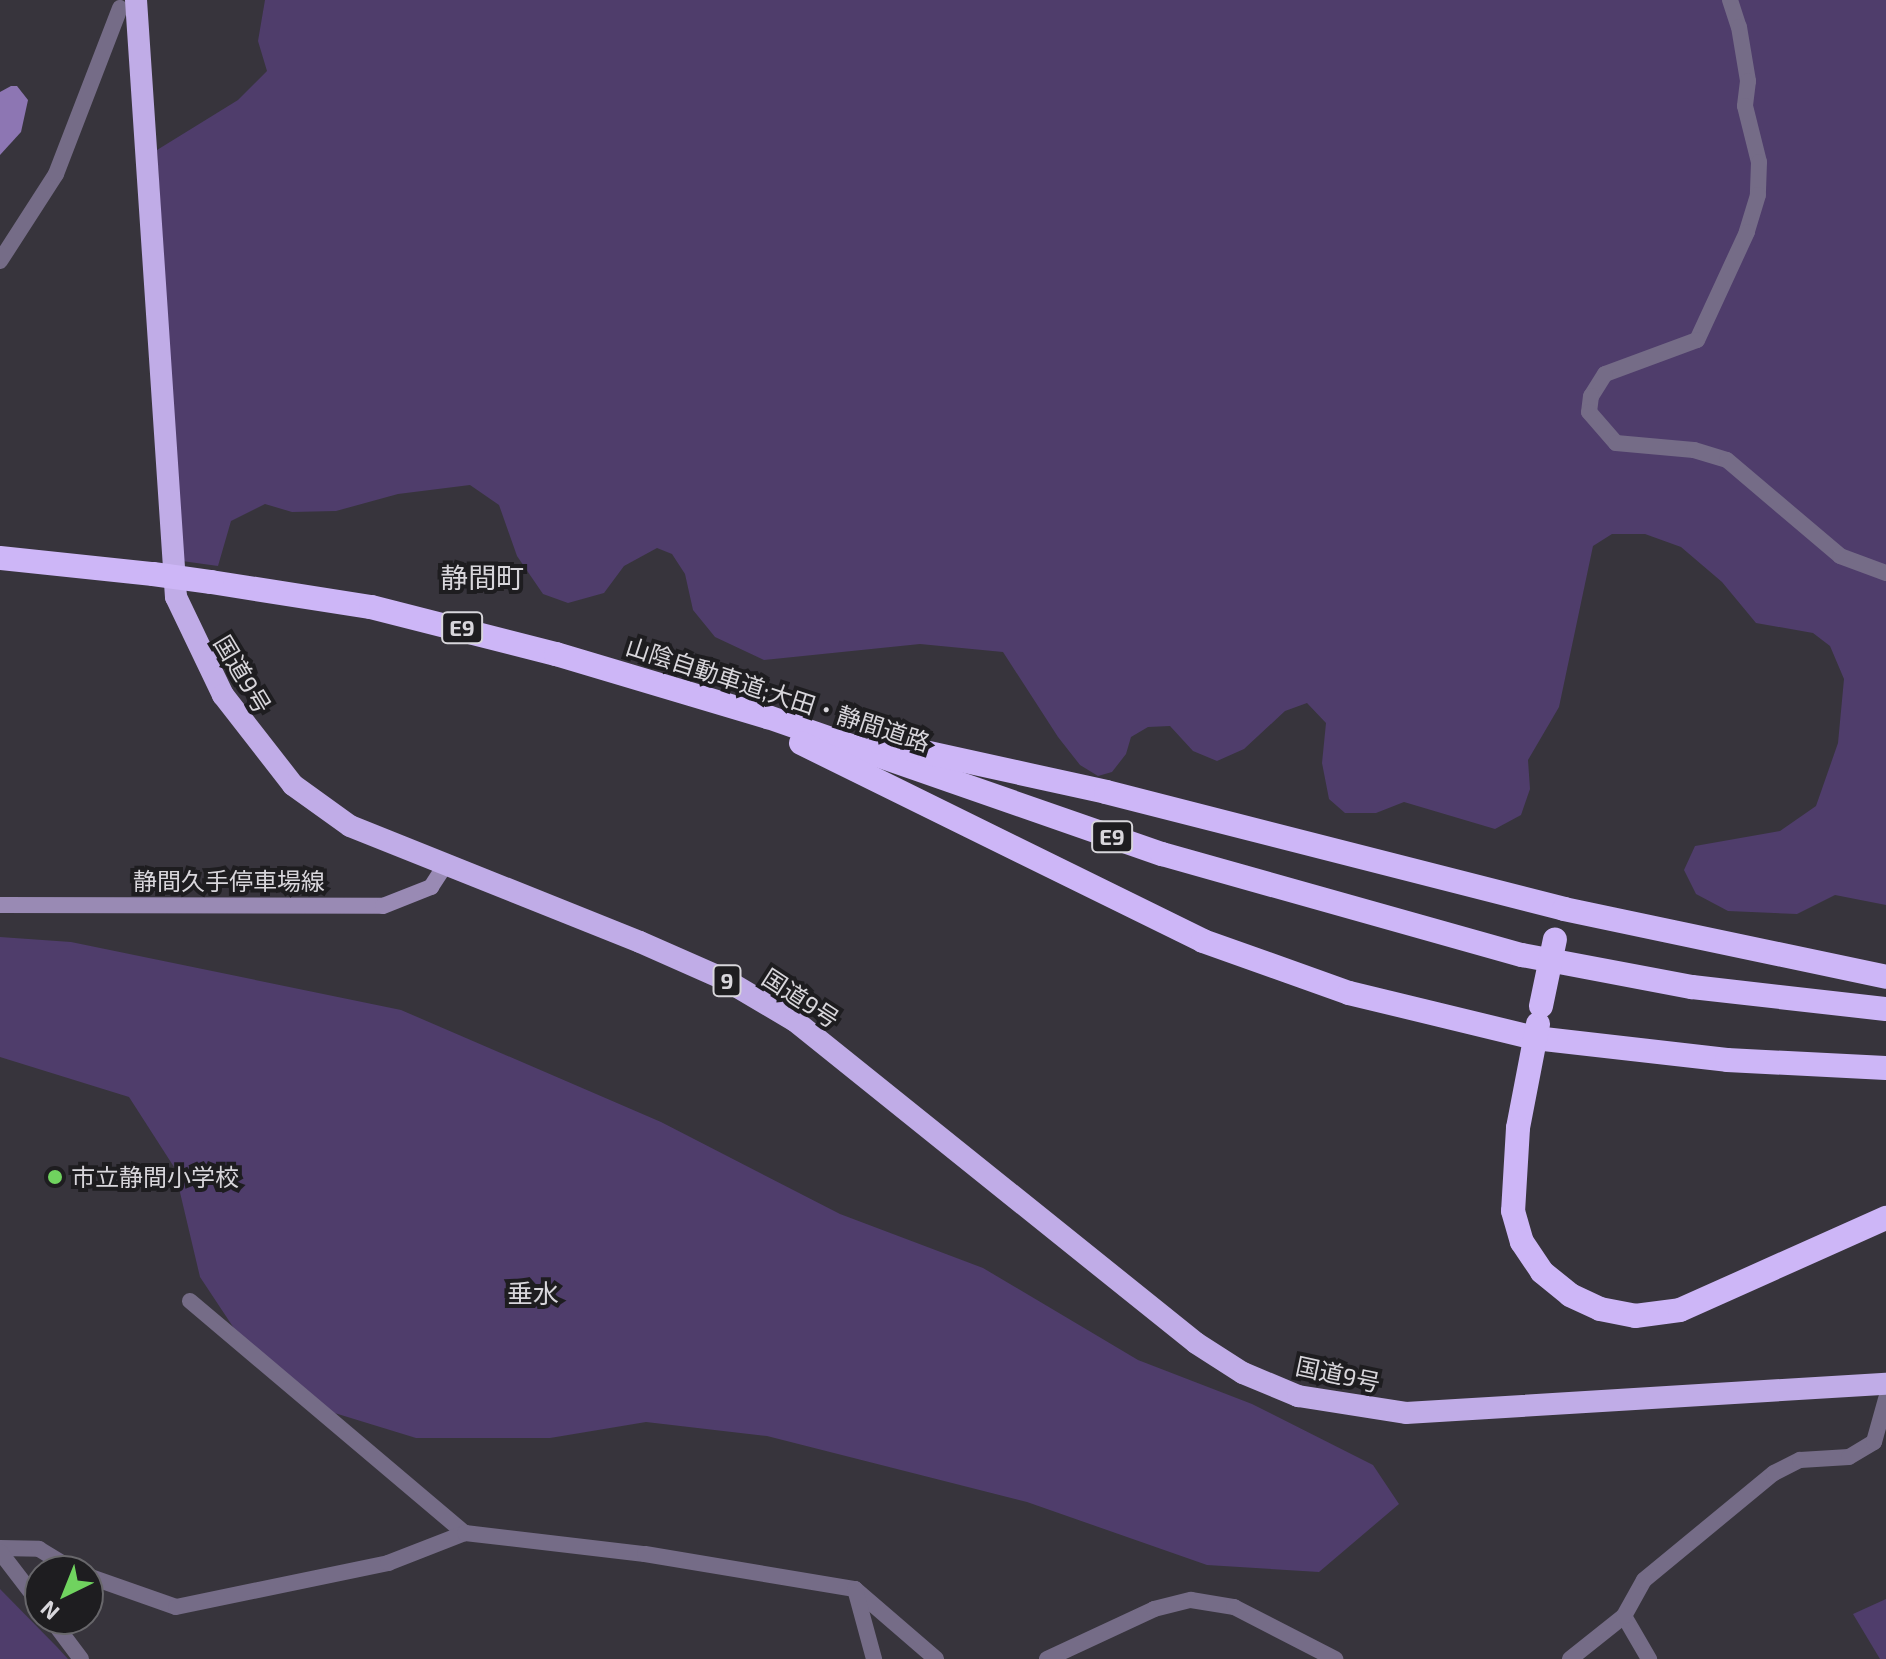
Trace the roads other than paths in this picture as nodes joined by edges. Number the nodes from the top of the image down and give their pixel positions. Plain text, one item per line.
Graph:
1 (1730, 0) edge
2 (128, 4) edge
3 (0, 261) edge
4 (0, 558) edge
5 (1886, 573) edge
6 (708, 699) junction
7 (768, 717) junction
8 (444, 867) junction
9 (0, 905) edge
10 (1564, 909) junction
11 (1886, 977) edge
12 (1886, 1009) edge
13 (1535, 1038) junction
14 (1886, 1068) edge
15 (1886, 1218) edge
16 (190, 1301) dead end
17 (1886, 1384) edge
18 (1886, 1399) edge
19 (465, 1533) junction
20 (0, 1550) edge
21 (49, 1555) edge
22 (24, 1582) edge
23 (104, 1582) edge
24 (855, 1589) junction
25 (1624, 1616) junction
26 (63, 1635) edge
27 (81, 1659) edge
28 (874, 1659) edge
29 (936, 1659) edge
30 (1047, 1659) edge
31 (1335, 1659) edge
32 (1570, 1659) edge
33 (1649, 1659) edge

1 - 5 street
2 - 3 street
2 - 8 highway, 国道9号 / 9
4 - 6 highway, 山陰自動車道;大田・静間道路 / E9, bridge
6 - 7 highway, 山陰自動車道;大田・静間道路 / E9
6 - 13 highway
7 - 10 highway
7 - 12 highway, 山陰自動車道;大田・静間道路 / E9
8 - 9 main road, 静間久手停車場線
8 - 17 highway, 国道9号 / 9
10 - 11 highway
10 - 13 highway, bridge
13 - 14 highway
13 - 15 highway
16 - 19 street
18 - 25 street
19 - 23 street
19 - 24 street
20 - 21 street
20 - 22 street
24 - 28 street
24 - 29 street
25 - 32 street
25 - 33 street
26 - 27 street
30 - 31 street

